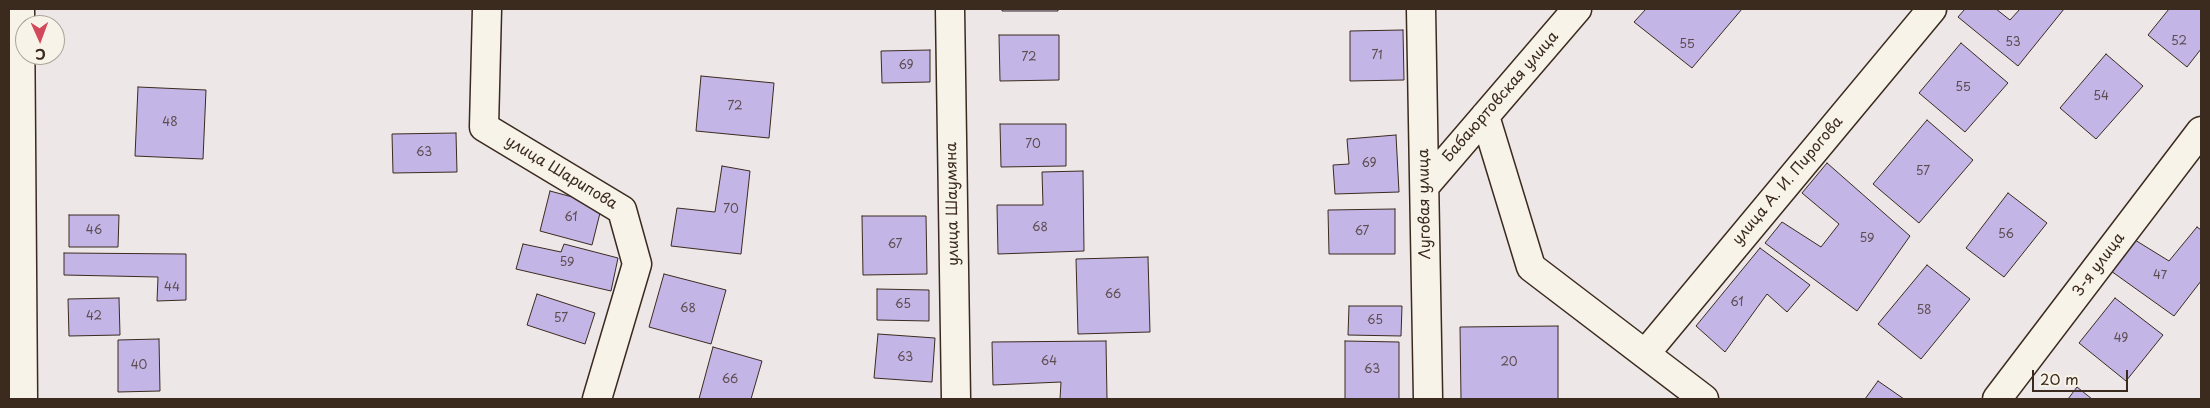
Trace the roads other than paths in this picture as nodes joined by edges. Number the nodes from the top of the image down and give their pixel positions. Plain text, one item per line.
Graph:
1 (20, 9) edge
2 (487, 9) edge
3 (950, 9) edge
4 (1421, 9) edge
5 (1577, 9) edge
6 (1932, 9) edge
7 (1485, 116) junction
8 (2201, 131) edge
9 (1425, 186) junction
10 (1644, 354) junction
11 (23, 399) edge
12 (597, 399) edge
13 (956, 399) edge
14 (1428, 399) edge
15 (1704, 399) edge
16 (1996, 399) edge

1 - 11 street
2 - 12 street, улица Шарипова
3 - 13 street, улица Шаумяна
4 - 9 street, Луговая улица
5 - 7 street, Бабаюртовская улица
6 - 10 street, улица А. И. Пирогова
7 - 9 street, Бабаюртовская улица
7 - 10 street
8 - 16 street, 3-я улица
9 - 14 street, Луговая улица
10 - 15 street

